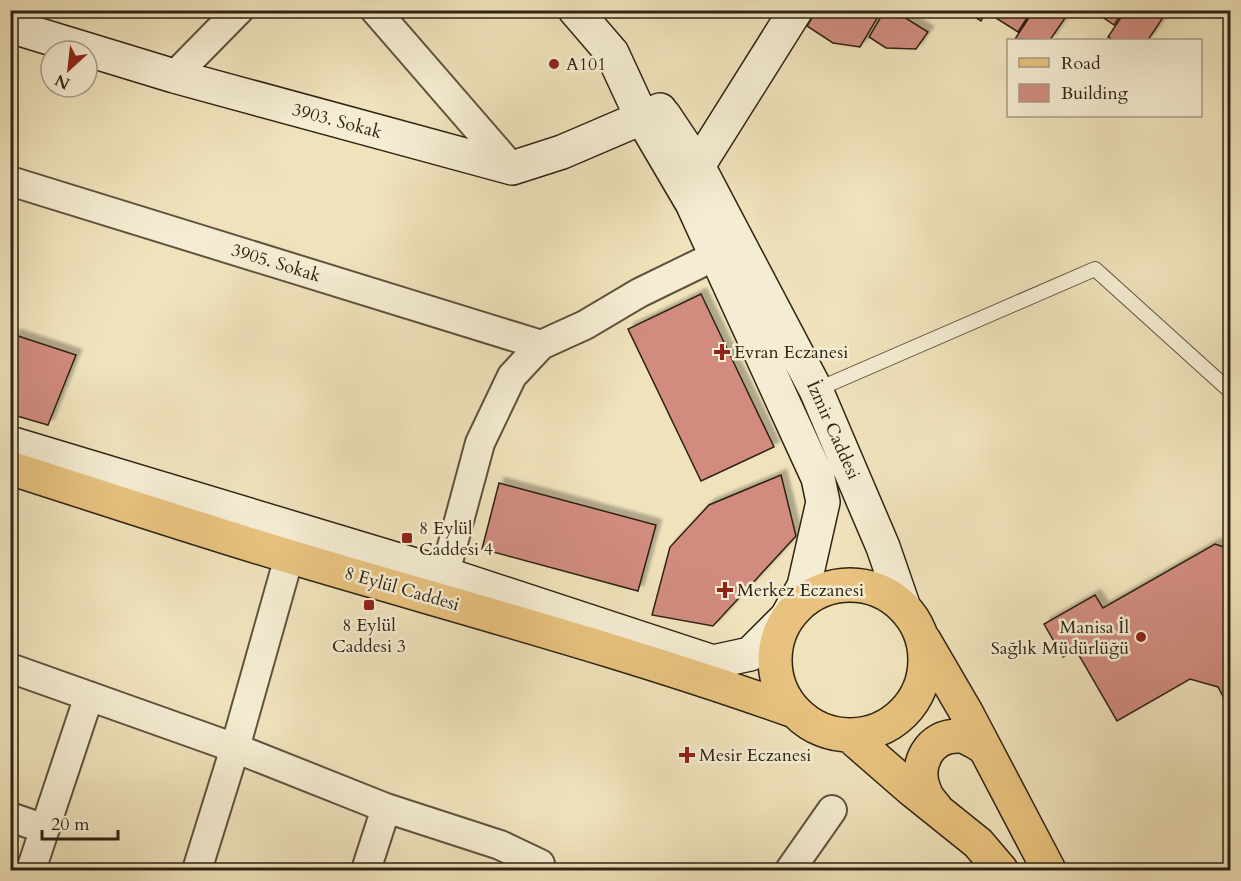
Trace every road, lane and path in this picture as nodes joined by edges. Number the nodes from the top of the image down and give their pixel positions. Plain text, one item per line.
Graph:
1 (238, 10) edge
2 (375, 10) edge
3 (575, 10) edge
4 (589, 10) edge
5 (796, 10) edge
6 (10, 26) edge
7 (174, 76) junction
8 (651, 114) junction
9 (699, 166) junction
10 (512, 168) junction
11 (10, 181) edge
12 (692, 203) junction
13 (717, 255) junction
14 (541, 345) junction
15 (816, 390) junction
16 (1230, 391) edge
17 (10, 443) edge
18 (10, 468) edge
19 (290, 557) junction
20 (441, 587) junction
21 (903, 605) junction
22 (787, 617) junction
23 (923, 638) junction
24 (10, 668) edge
25 (90, 696) junction
26 (794, 711) junction
27 (850, 736) junction
28 (235, 748) junction
29 (985, 748) junction
30 (386, 808) junction
31 (937, 809) junction
32 (832, 810) dead end
33 (10, 817) edge
34 (45, 830) junction
35 (31, 870) edge
36 (197, 870) edge
37 (366, 870) edge
38 (538, 870) edge
39 (789, 870) edge
40 (1001, 870) edge
41 (1049, 870) edge

1 - 7 street
2 - 10 street
3 - 8 main road, İzmir Caddesi
4 - 8 main road, İzmir Caddesi
5 - 9 main road
6 - 7 main road, 3903. Sokak
7 - 10 main road, 3903. Sokak
8 - 9 main road, İzmir Caddesi
8 - 10 main road
8 - 12 main road, İzmir Caddesi
9 - 12 main road
9 - 15 main road, İzmir Caddesi
11 - 14 street, 3905. Sokak
12 - 13 main road, İzmir Caddesi
13 - 14 street
13 - 22 main road, İzmir Caddesi
14 - 20 street
15 - 16 lane
15 - 21 main road, İzmir Caddesi
17 - 20 main road, İzmir Caddesi
18 - 19 main road, 8 Eylül Caddesi
19 - 20 main road, 8 Eylül Caddesi
19 - 28 street
20 - 22 main road, İzmir Caddesi
20 - 26 main road, 8 Eylül Caddesi
21 - 22 main road
21 - 23 main road
22 - 26 main road
23 - 27 main road
23 - 29 main road
24 - 25 street
25 - 28 street
25 - 34 street
26 - 27 main road
27 - 31 main road
28 - 30 street
28 - 36 street
29 - 31 main road
29 - 41 main road
30 - 37 street
30 - 38 street
31 - 40 main road
32 - 39 street
33 - 34 street
34 - 35 street

